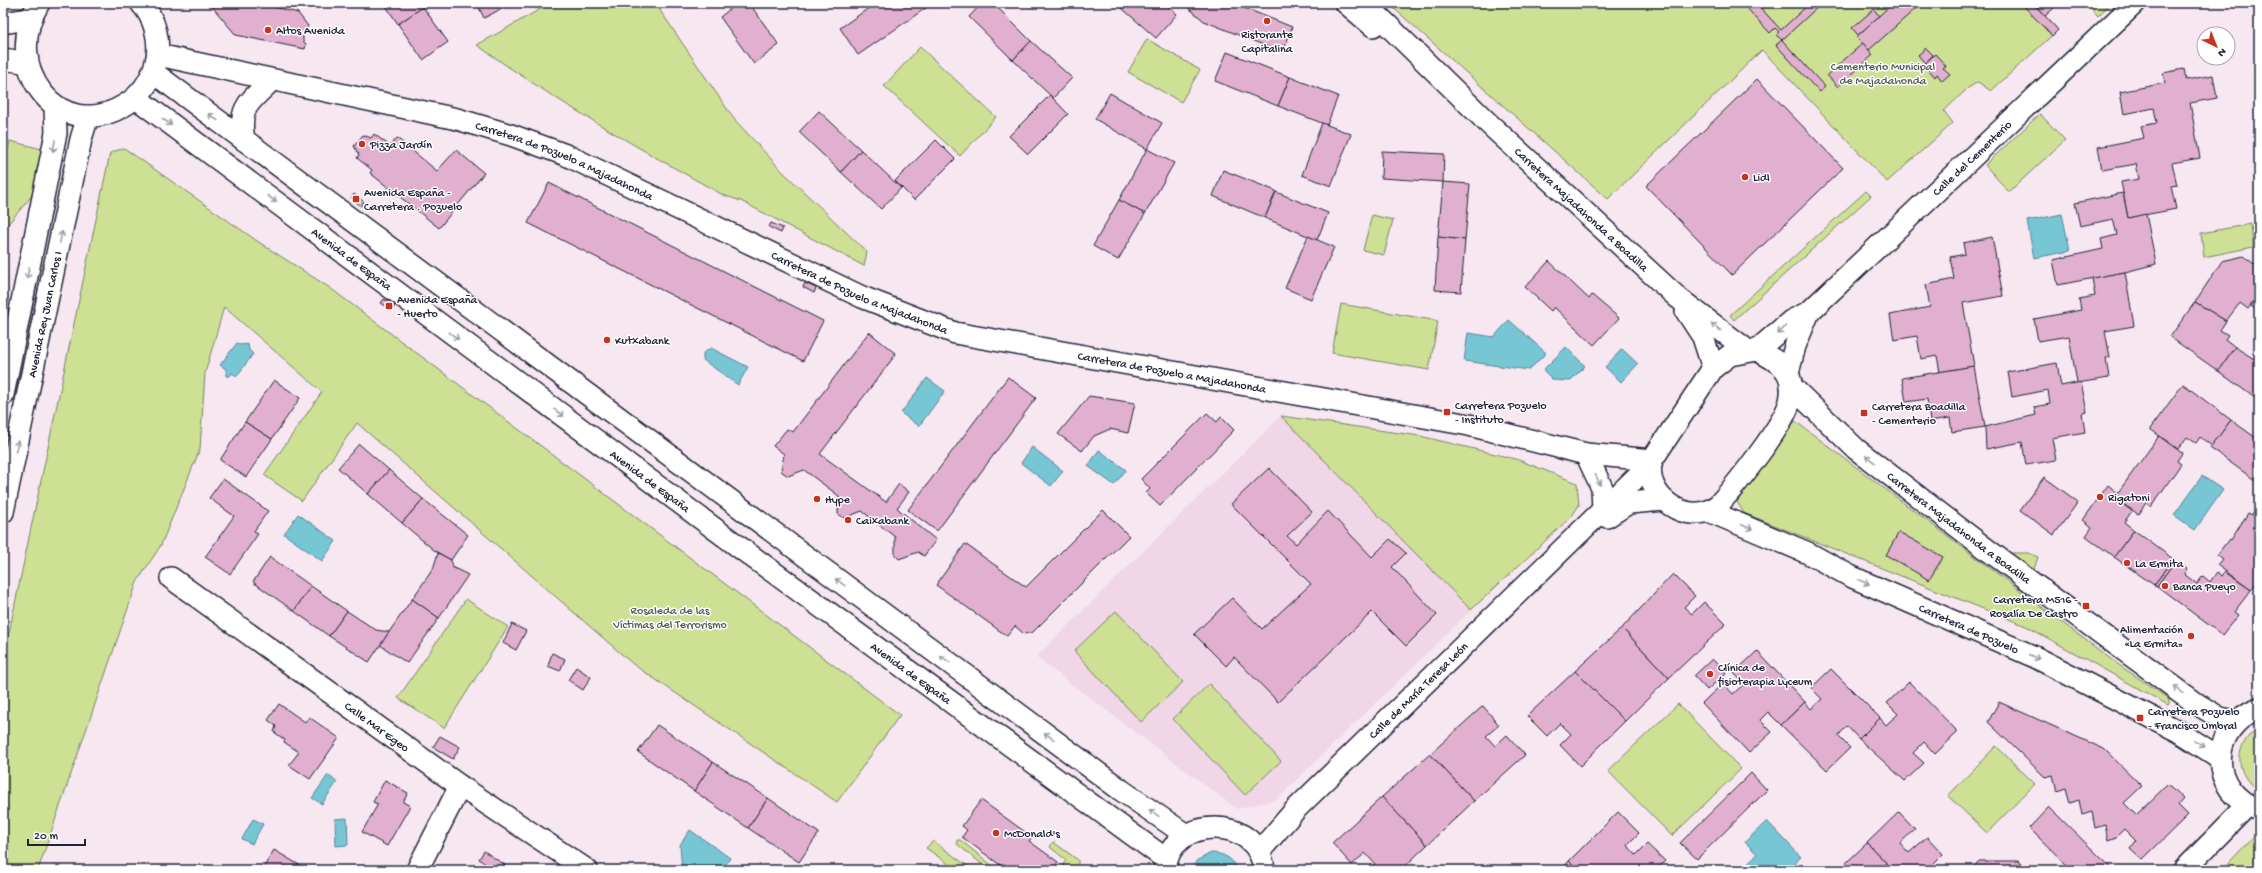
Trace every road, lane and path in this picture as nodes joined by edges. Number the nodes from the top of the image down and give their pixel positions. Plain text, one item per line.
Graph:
1 (141, 3) edge
2 (1360, 3) edge
3 (2135, 3) edge
4 (34, 11) edge
5 (3, 23) edge
6 (3, 59) edge
7 (23, 62) junction
8 (156, 64) junction
9 (272, 80) junction
10 (136, 98) junction
11 (55, 107) junction
12 (88, 116) junction
13 (244, 140) junction
14 (1677, 298) junction
15 (1809, 312) junction
16 (1752, 350) junction
17 (1713, 368) junction
18 (1790, 379) junction
19 (3, 395) edge
20 (1586, 454) junction
21 (1652, 461) junction
22 (1664, 500) junction
23 (1603, 509) junction
24 (3, 512) edge
25 (1711, 512) junction
26 (1582, 532) junction
27 (171, 578) dead end
28 (2259, 708) edge
29 (2236, 721) junction
30 (2220, 758) junction
31 (460, 786) junction
32 (2253, 808) edge
33 (1186, 835) junction
34 (1261, 861) edge
35 (1165, 867) edge
36 (416, 870) edge
37 (587, 870) edge
38 (2184, 870) edge

1 - 8 street
2 - 14 street, Carretera Majadahonda a Boadilla
3 - 15 street, Calle del Cementerio
4 - 5 street
4 - 7 street
6 - 7 street
7 - 11 street
8 - 9 street, Carretera de Pozuelo a Majadahonda
8 - 10 street
13 -> 8 street
9 - 13 street
9 - 20 street, Carretera de Pozuelo a Majadahonda
10 - 12 street
10 -> 35 street, Avenida de España
11 - 12 street
11 -> 19 street, Avenida Rey Juan Carlos I
24 -> 12 street, Avenida Rey Juan Carlos I
33 -> 13 street
16 -> 14 street, Carretera Majadahonda a Boadilla
14 - 17 street, Carretera Majadahonda a Boadilla
15 -> 16 street, Calle del Cementerio
15 - 18 street, Calle del Cementerio
16 - 17 street
16 - 18 street
17 - 21 street
18 - 25 street
29 -> 18 street, Carretera Majadahonda a Boadilla
20 - 21 street, Carretera de Pozuelo a Majadahonda
20 -> 23 street
21 - 22 street
21 - 23 street, Calle de María Teresa León
22 - 25 street
22 - 26 street, Calle de María Teresa León
23 - 26 street, Calle de María Teresa León
25 -> 30 street, Carretera de Pozuelo
26 - 34 street, Calle de María Teresa León
27 - 31 street, Calle Mar Egeo
28 - 29 street
29 - 30 street
30 - 32 street
31 - 36 street
31 - 37 street, Calle Mar Egeo
32 - 38 street
33 - 34 street
33 - 35 street

